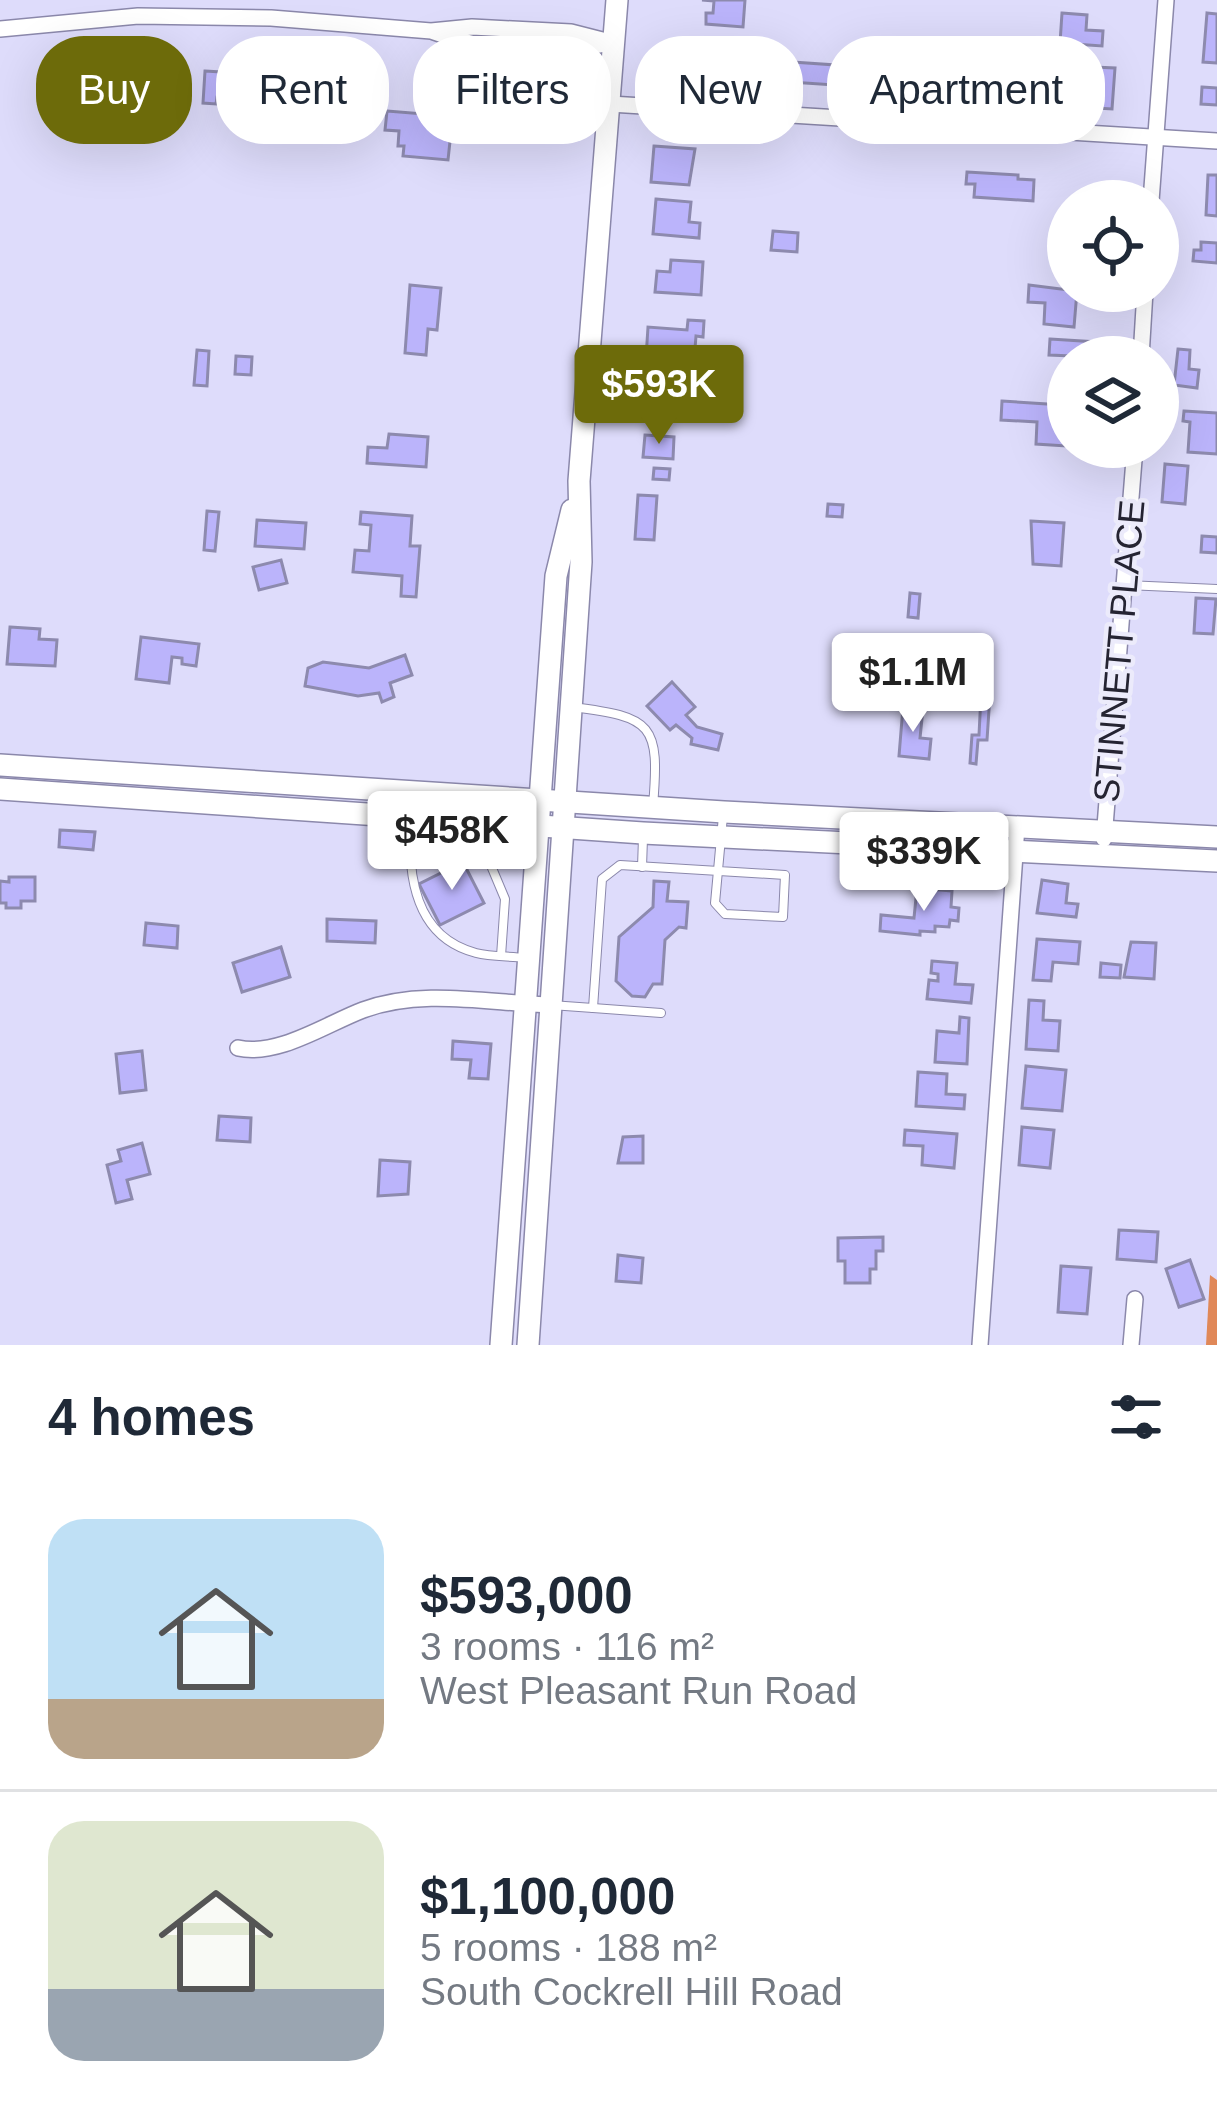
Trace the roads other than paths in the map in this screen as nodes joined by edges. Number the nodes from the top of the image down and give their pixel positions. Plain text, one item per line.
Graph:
1 (617, 0) edge
2 (1166, 0) edge
3 (0, 29) edge
4 (614, 43) junction
5 (611, 89) edge
6 (611, 104) edge
7 (1156, 137) junction
8 (1217, 140) edge
9 (607, 144) edge
10 (1153, 180) edge
11 (1133, 468) edge
12 (579, 481) junction
13 (1124, 585) junction
14 (1217, 589) edge
15 (572, 707) junction
16 (0, 765) edge
17 (0, 789) edge
18 (414, 792) junction
19 (538, 800) junction
20 (566, 801) junction
21 (652, 807) junction
22 (724, 812) junction
23 (412, 817) junction
24 (536, 826) junction
25 (563, 828) junction
26 (1105, 830) junction
27 (644, 833) junction
28 (1217, 837) edge
29 (721, 838) junction
30 (1016, 838) junction
31 (484, 849) dead end
32 (1103, 854) junction
33 (1217, 861) edge
34 (642, 867) junction
35 (717, 871) junction
36 (501, 956) junction
37 (526, 958) junction
38 (523, 1004) junction
39 (550, 1005) junction
40 (593, 1008) junction
41 (662, 1013) dead end
42 (238, 1048) dead end
43 (1135, 1299) dead end
44 (501, 1345) edge
45 (528, 1345) edge
46 (980, 1345) edge
47 (1131, 1345) edge

1 - 4 main road
2 - 7 street
3 - 4 street
4 - 5 main road
6 - 7 street
7 - 8 street
7 - 10 street
9 - 12 main road
11 - 13 street, STINNETT PLACE
12 - 15 main road
12 - 19 main road
13 - 14 lane
13 - 26 street, STINNETT PLACE
15 - 20 main road
15 - 21 lane
16 - 18 main road
17 - 23 main road
18 - 19 main road
18 - 23 lane
19 - 20 main road
19 - 24 main road
20 - 21 main road
20 - 25 main road
21 - 22 main road
22 - 29 lane
22 - 30 main road
23 - 24 main road
23 - 36 lane
24 - 25 main road
24 - 37 main road
25 - 27 main road
25 - 39 main road
26 - 28 main road
26 - 30 main road
26 - 32 street, STINNETT PLACE
27 - 29 main road
27 - 34 lane
29 - 30 main road
29 - 35 lane
30 - 32 main road
30 - 46 street
31 - 36 lane
32 - 33 main road
34 - 35 lane
34 - 40 lane
35 - 35 lane
36 - 37 lane
37 - 38 main road
38 - 39 street
38 - 42 street
38 - 44 main road
39 - 40 lane
39 - 45 main road
40 - 41 lane
43 - 47 street

